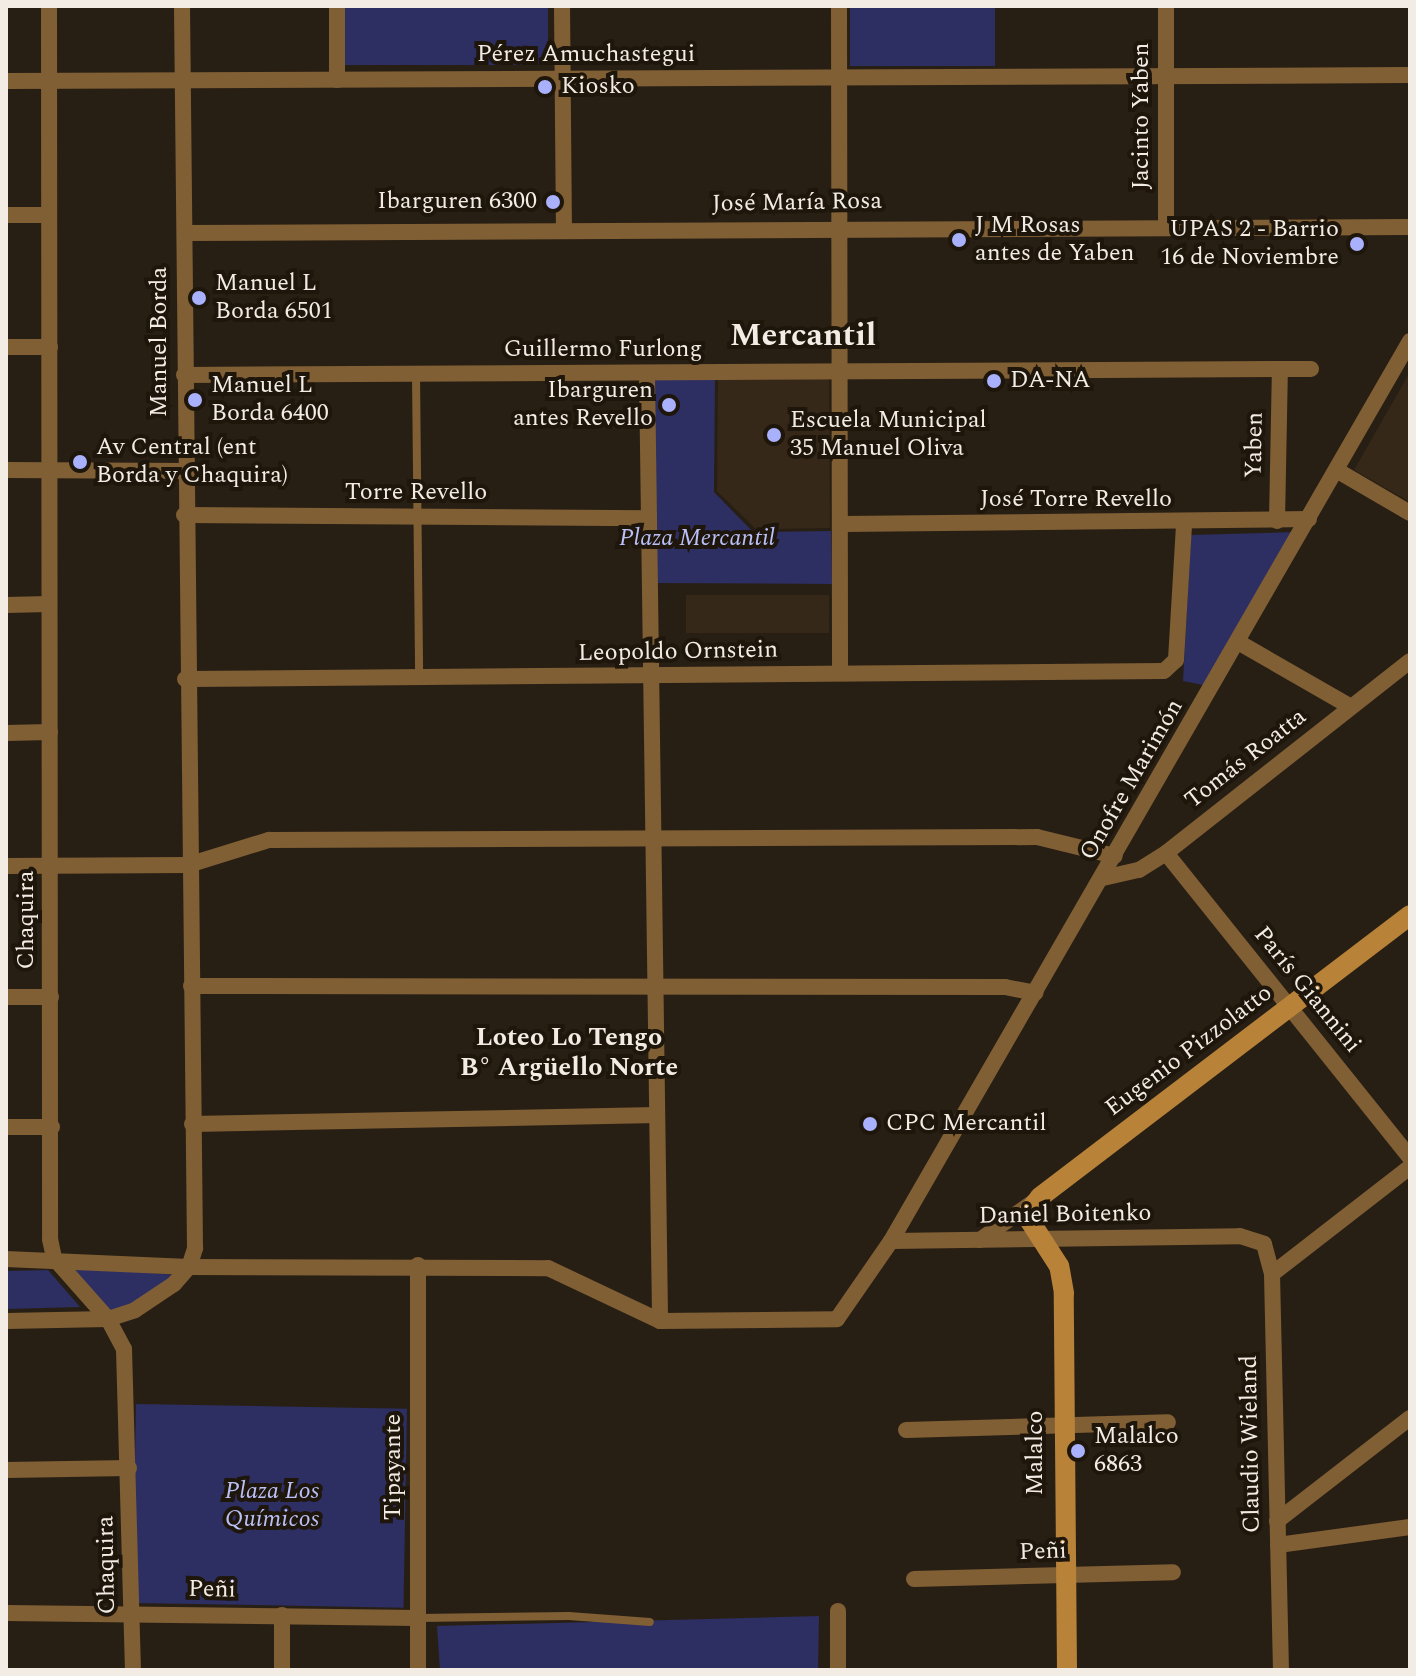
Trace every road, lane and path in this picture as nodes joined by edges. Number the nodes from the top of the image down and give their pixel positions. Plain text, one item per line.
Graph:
1 (49, 6) edge
2 (182, 6) edge
3 (337, 6) edge
4 (562, 6) edge
5 (839, 6) edge
6 (1166, 6) edge
7 (1410, 75) edge
8 (839, 76) junction
9 (1166, 78) junction
10 (337, 80) junction
11 (562, 80) junction
12 (6, 81) edge
13 (49, 81) junction
14 (183, 81) junction
15 (6, 215) edge
16 (49, 215) junction
17 (1166, 225) junction
18 (837, 226) junction
19 (1410, 227) edge
20 (564, 230) junction
21 (185, 233) junction
22 (1410, 341) edge
23 (6, 347) edge
24 (50, 347) junction
25 (1311, 369) dead end
26 (838, 371) junction
27 (1280, 371) junction
28 (647, 374) junction
29 (184, 375) junction
30 (416, 375) junction
31 (6, 470) edge
32 (50, 470) junction
33 (184, 471) junction
34 (1338, 471) junction
35 (1410, 513) edge
36 (184, 515) junction
37 (417, 517) junction
38 (648, 518) junction
39 (1309, 519) junction
40 (1277, 521) junction
41 (843, 524) junction
42 (1184, 524) junction
43 (49, 604) junction
44 (6, 605) edge
45 (1238, 642) junction
46 (1410, 661) edge
47 (840, 672) junction
48 (419, 677) junction
49 (650, 678) junction
50 (185, 679) junction
51 (1351, 707) junction
52 (50, 732) junction
53 (6, 733) edge
54 (653, 838) junction
55 (1166, 853) junction
56 (1115, 856) junction
57 (51, 865) junction
58 (188, 865) junction
59 (6, 866) edge
60 (1103, 878) junction
61 (1410, 915) edge
62 (655, 984) junction
63 (191, 986) junction
64 (1035, 993) junction
65 (6, 997) edge
66 (51, 997) junction
67 (1290, 1007) junction
68 (657, 1115) junction
69 (192, 1124) junction
70 (6, 1127) edge
71 (52, 1127) junction
72 (1410, 1158) edge
73 (1410, 1167) edge
74 (1040, 1197) junction
75 (1240, 1236) joint
76 (1045, 1239) junction
77 (979, 1240) junction
78 (891, 1241) junction
79 (54, 1258) junction
80 (6, 1259) edge
81 (418, 1265) junction
82 (189, 1267) junction
83 (1272, 1274) junction
84 (108, 1319) junction
85 (6, 1321) edge
86 (660, 1321) junction
87 (1410, 1418) edge
88 (1168, 1422) dead end
89 (1061, 1428) junction
90 (906, 1430) dead end
91 (129, 1468) junction
92 (6, 1470) edge
93 (1277, 1521) junction
94 (1410, 1527) edge
95 (1278, 1545) junction
96 (1173, 1572) dead end
97 (1064, 1575) junction
98 (914, 1579) dead end
99 (838, 1611) dead end
100 (132, 1612) junction
101 (6, 1613) edge
102 (282, 1615) junction
103 (417, 1618) junction
104 (650, 1622) dead end
105 (133, 1670) edge
106 (282, 1670) edge
107 (418, 1670) edge
108 (838, 1670) edge
109 (1067, 1670) edge
110 (1281, 1670) edge

1 - 13 street, Chaquira
2 - 14 street, Manuel Borda
3 - 10 street
4 - 11 street
5 - 8 street
6 - 9 street, Jacinto Yaben
7 - 9 street, Pérez Amuchastegui
8 - 9 street, Pérez Amuchastegui
8 - 11 street, Pérez Amuchastegui
8 - 18 street
9 - 17 street, Jacinto Yaben
10 - 11 street, Pérez Amuchastegui
10 - 14 street, Pérez Amuchastegui
11 - 20 street
12 - 13 street, Pérez Amuchastegui
13 - 14 street, Pérez Amuchastegui
13 - 16 street, Chaquira
14 - 21 street, Manuel Borda
15 - 16 street
16 - 24 street, Chaquira
17 - 18 street, José María Rosa
17 - 19 street, José María Rosa
18 - 20 street, José María Rosa
18 - 26 street
20 - 21 street, José María Rosa
21 - 29 street, Manuel Borda
22 - 34 street, Onofre Marimón
23 - 24 street
24 - 32 street, Chaquira
25 - 27 street, Guillermo Furlong
26 - 27 street, Guillermo Furlong
26 - 28 street, Guillermo Furlong
26 - 41 street
27 - 40 street, Yaben
28 - 30 street, Guillermo Furlong
28 - 38 street
29 - 30 street, Guillermo Furlong
29 - 33 street, Manuel Borda
30 - 37 lane
31 - 32 street
32 - 33 street
32 - 43 street, Chaquira
33 - 36 street, Manuel Borda
34 - 35 street
34 - 39 street, Onofre Marimón
36 - 37 street, Torre Revello
36 - 50 street, Manuel Borda
37 - 38 street, Torre Revello
37 - 48 lane
38 - 49 street
39 - 40 street, José Torre Revello
39 - 45 street, Onofre Marimón
40 - 42 street, José Torre Revello
41 - 42 street, José Torre Revello
41 - 47 street
42 - 47 street, Leopoldo Ornstein
43 - 44 street
43 - 52 street, Chaquira
45 - 51 street
45 - 56 street, Onofre Marimón
46 - 51 street, Tomás Roatta
47 - 49 street, Leopoldo Ornstein
48 - 49 street, Leopoldo Ornstein
48 - 50 street, Leopoldo Ornstein
49 - 54 street
50 - 58 street, Manuel Borda
51 - 55 street, Tomás Roatta
52 - 53 street
52 - 57 street, Chaquira
54 - 56 street
54 - 58 street
54 - 62 street
55 - 60 street, Tomás Roatta
55 - 67 street, París Giannini
56 - 60 street, Onofre Marimón
57 - 58 street
57 - 59 street
57 - 66 street, Chaquira
58 - 63 street
60 - 64 street, Onofre Marimón
61 - 67 main road, Eugenio Pizzolatto
62 - 63 street
62 - 64 street
62 - 68 street
63 - 69 street
64 - 78 street, Onofre Marimón
65 - 66 street
66 - 71 street, Chaquira
67 - 72 street, París Giannini
67 - 74 main road, Eugenio Pizzolatto
68 - 69 street
68 - 86 street
69 - 82 street
70 - 71 street
71 - 79 street, Chaquira
73 - 83 street
74 - 76 main road
74 - 77 street
75 - 76 street, Daniel Boitenko
75 - 83 street, Claudio Wieland
76 - 77 street, Daniel Boitenko
76 - 89 main road, Malalco
77 - 78 street, Daniel Boitenko
78 - 86 street, Onofre Marimón
79 - 80 street
79 - 82 street
79 - 84 street, Chaquira
81 - 82 street
81 - 86 street
81 - 103 street, Tipayante
82 - 84 street
83 - 93 street, Claudio Wieland
84 - 85 street
84 - 91 street, Chaquira
87 - 93 street
88 - 89 street
89 - 90 street
89 - 97 main road, Malalco
91 - 92 street
91 - 100 street, Chaquira
93 - 95 street, Claudio Wieland
94 - 95 street
95 - 110 street, Claudio Wieland
96 - 97 street, Peñi
97 - 98 street, Peñi
97 - 109 main road, Malalco
99 - 108 street
100 - 101 street, Peñi
100 - 102 street, Peñi
100 - 105 street, Chaquira
102 - 103 street, Peñi
102 - 106 street
103 - 104 lane
103 - 107 street, Tipayante

